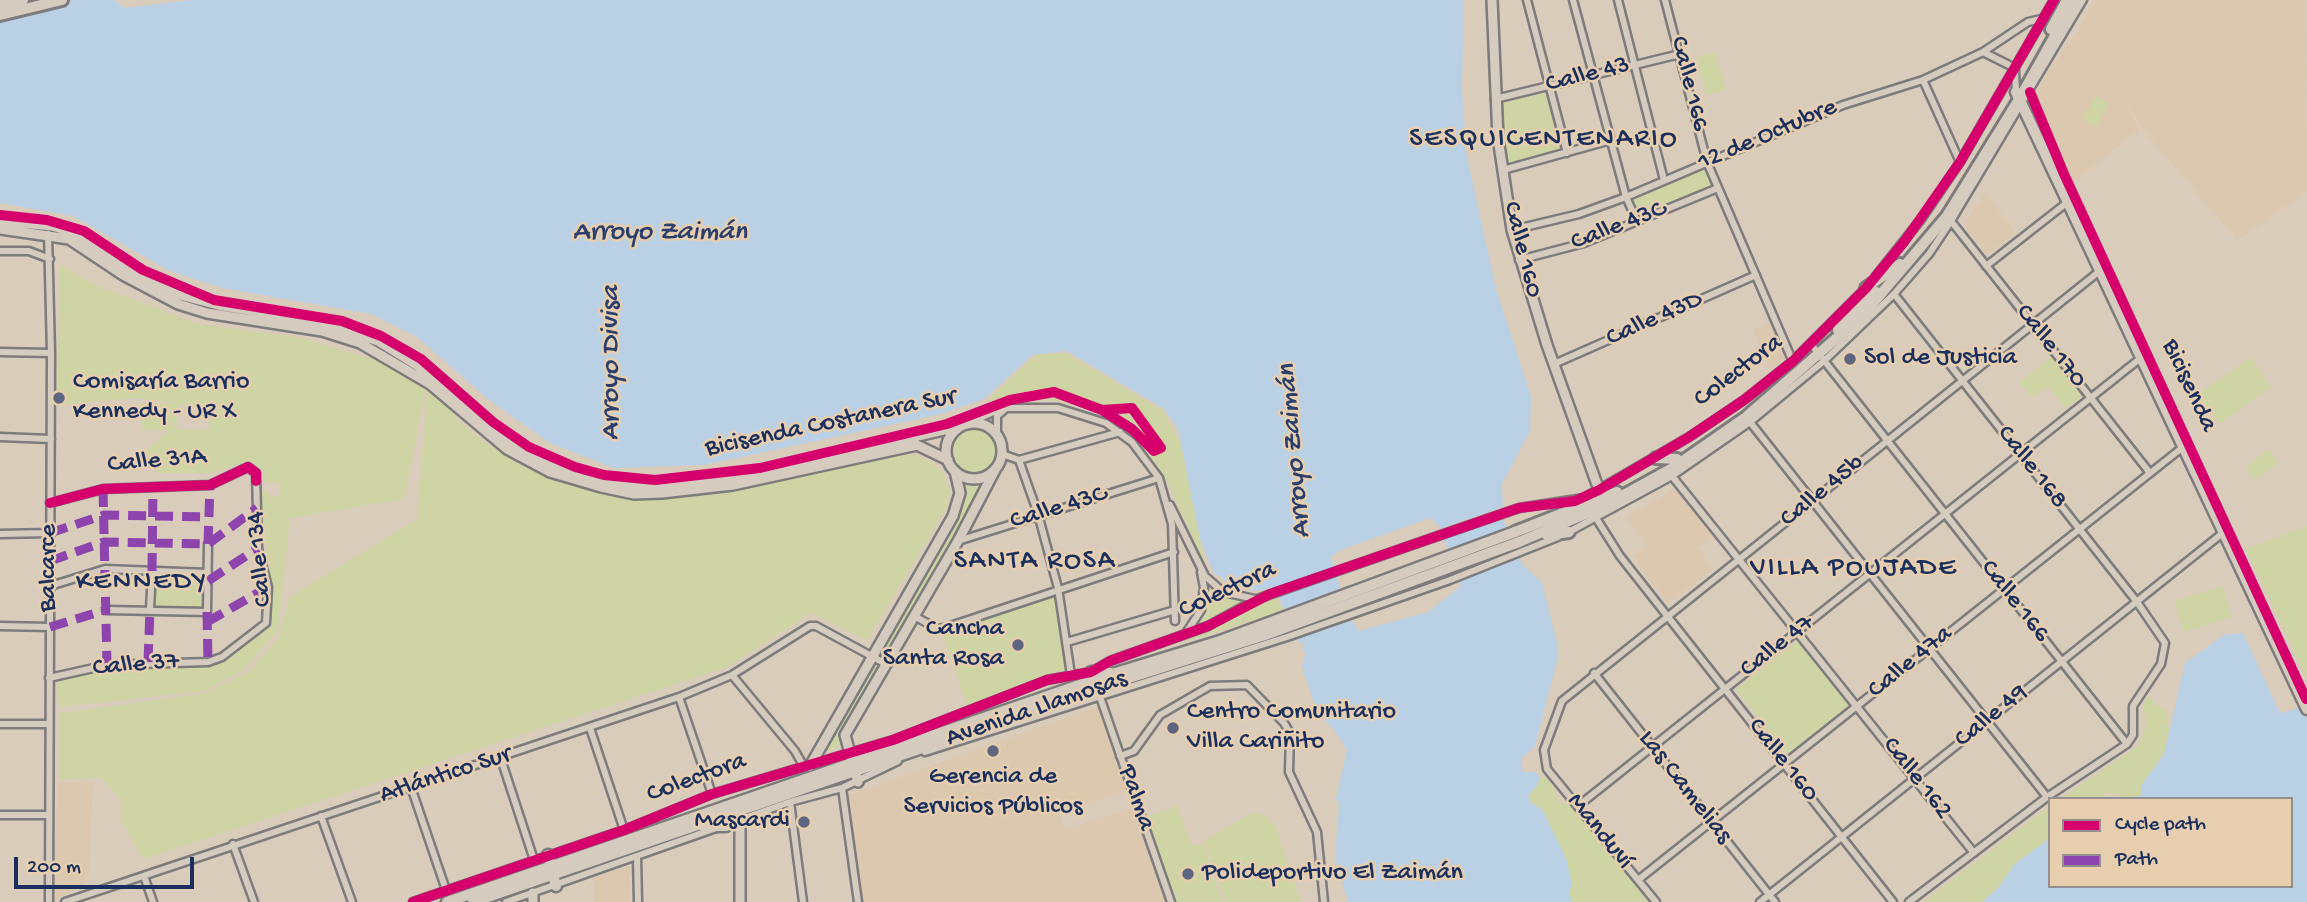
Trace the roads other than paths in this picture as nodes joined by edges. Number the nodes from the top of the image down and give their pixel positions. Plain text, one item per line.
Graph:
1 (23, 0) edge
2 (62, 0) edge
3 (1492, 0) edge
4 (1527, 0) edge
5 (1573, 0) edge
6 (1618, 0) edge
7 (2054, 0) edge
8 (2067, 0) edge
9 (2080, 0) edge
10 (1667, 1) edge
11 (0, 5) edge
12 (0, 15) edge
13 (2042, 19) junction
14 (1983, 52) junction
15 (1680, 54) junction
16 (1635, 64) junction
17 (2015, 68) junction
18 (1593, 76) junction
19 (1923, 80) junction
20 (1549, 86) junction
21 (2020, 98) junction
22 (1495, 99) junction
23 (1611, 140) junction
24 (1567, 153) junction
25 (1707, 162) junction
26 (1960, 162) junction
27 (1503, 170) junction
28 (1664, 180) junction
29 (1718, 188) junction
30 (1626, 197) junction
31 (2069, 201) junction
32 (0, 221) edge
33 (1637, 221) junction
34 (1951, 221) junction
35 (0, 229) edge
36 (1512, 230) junction
37 (48, 234) junction
38 (0, 251) edge
39 (50, 259) junction
40 (1519, 260) junction
41 (1900, 264) junction
42 (1986, 266) junction
43 (2101, 270) junction
44 (1756, 275) junction
45 (1866, 288) junction
46 (1894, 294) junction
47 (2033, 325) junction
48 (0, 352) edge
49 (51, 353) junction
50 (1818, 353) junction
51 (2142, 358) junction
52 (1554, 364) junction
53 (1797, 371) junction
54 (1962, 381) junction
55 (2091, 398) junction
56 (1007, 408) junction
57 (1750, 422) junction
58 (965, 424) junction
59 (1120, 432) junction
60 (997, 434) junction
61 (0, 438) edge
62 (51, 439) junction
63 (1887, 441) junction
64 (1720, 444) junction
65 (1705, 446) junction
66 (2183, 447) junction
67 (1002, 454) junction
68 (2020, 455) junction
69 (1656, 457) junction
70 (1676, 459) junction
71 (948, 460) junction
72 (1019, 460) junction
73 (995, 470) junction
74 (955, 471) junction
75 (2150, 473) junction
76 (1672, 476) junction
77 (1159, 478) junction
78 (1653, 480) junction
79 (256, 481) joint
80 (1599, 490) junction
81 (1164, 492) junction
82 (1645, 492) junction
83 (1812, 501) junction
84 (50, 503) junction
85 (1559, 504) junction
86 (1038, 514) junction
87 (1945, 514) junction
88 (1596, 518) junction
89 (1540, 522) junction
90 (2079, 529) junction
91 (1569, 532) junction
92 (2224, 532) junction
93 (50, 533) junction
94 (0, 534) edge
95 (1534, 536) junction
96 (958, 541) junction
97 (1519, 542) junction
98 (208, 544) dead end
99 (1174, 552) junction
100 (1740, 558) junction
101 (1199, 567) junction
102 (152, 571) junction
103 (208, 573) junction
104 (1870, 574) junction
105 (50, 586) junction
106 (1058, 588) junction
107 (2004, 589) junction
108 (1257, 599) junction
109 (2137, 602) junction
110 (150, 609) junction
111 (106, 610) dead end
112 (1175, 610) junction
113 (915, 616) junction
114 (1668, 616) junction
115 (1175, 621) dead end
116 (0, 626) edge
117 (50, 627) junction
118 (1284, 627) junction
119 (1799, 631) junction
120 (1182, 638) junction
121 (1067, 642) junction
122 (1929, 648) junction
123 (870, 655) junction
124 (222, 657) joint
125 (2062, 662) junction
126 (886, 664) junction
127 (1594, 673) junction
128 (732, 675) junction
129 (1071, 675) junction
130 (49, 678) junction
131 (1096, 684) junction
132 (1726, 689) junction
133 (679, 697) junction
134 (1858, 705) junction
135 (2305, 705) edge
136 (1987, 722) junction
137 (0, 724) edge
138 (49, 724) junction
139 (590, 727) junction
140 (2127, 744) junction
141 (1653, 747) junction
142 (1120, 756) junction
143 (500, 759) junction
144 (1544, 761) joint
145 (851, 763) junction
146 (1784, 764) junction
147 (807, 766) junction
148 (1915, 778) junction
149 (858, 782) junction
150 (411, 787) junction
151 (842, 788) junction
152 (712, 794) junction
153 (2047, 797) junction
154 (790, 802) junction
155 (1578, 806) junction
156 (0, 815) edge
157 (49, 815) junction
158 (321, 816) junction
159 (740, 821) junction
160 (1712, 822) junction
161 (726, 826) junction
162 (692, 827) junction
163 (624, 830) junction
164 (1842, 837) junction
165 (233, 844) junction
166 (1974, 853) junction
167 (637, 857) junction
168 (534, 860) junction
169 (551, 865) junction
170 (144, 876) junction
171 (1638, 880) junction
172 (556, 886) junction
173 (446, 890) junction
174 (1769, 895) junction
175 (533, 898) edge
176 (49, 902) edge
177 (65, 902) edge
178 (153, 902) edge
179 (254, 902) edge
180 (352, 902) edge
181 (413, 902) edge
182 (447, 902) edge
183 (473, 902) edge
184 (506, 902) edge
185 (638, 902) edge
186 (740, 902) edge
187 (803, 902) edge
188 (858, 902) edge
189 (1171, 902) edge
190 (1324, 902) edge
191 (1656, 902) edge
192 (1760, 902) edge
193 (1775, 902) edge
194 (1893, 902) edge
195 (1909, 902) edge

1 - 11 highway
2 - 12 highway
3 - 22 main road, Calle 160
4 - 20 street
5 - 18 street
6 - 16 street
7 - 13 street
8 - 21 highway
9 - 21 highway
10 - 15 street, Calle 166
13 - 14 street, 12 de Octubre
13 - 17 street
14 - 17 street
14 - 19 street, 12 de Octubre
15 - 16 street, Calle 43
15 - 25 street, Calle 166
16 - 18 street, Calle 43
16 - 28 street
17 - 21 street
17 - 26 street, Colectora
18 - 20 street, Calle 43
18 - 23 street
19 - 25 street, 12 de Octubre
19 - 26 street
20 - 22 street, Calle 43
20 - 24 street
21 - 31 main road
21 - 34 street, Colectora
21 - 41 highway
21 - 50 highway
22 - 27 main road, Calle 160
23 - 24 street
23 - 30 street
24 - 27 street
25 - 28 street, 12 de Octubre
25 - 29 street, Calle 166
26 - 45 street, Colectora
27 - 36 main road, Calle 160
28 - 30 street, 12 de Octubre
29 - 33 street, Calle 43C
29 - 44 street, Calle 166
30 - 33 street
30 - 36 street, 12 de Octubre
31 - 42 street
31 - 43 main road
32 - 58 main road
33 - 40 street, Calle 43C
34 - 42 street, Calle 170
34 - 46 street, Colectora
35 - 37 main road
36 - 40 main road, Calle 160
37 - 39 street, Balcarce
37 - 71 main road
38 - 39 street
39 - 49 street, Balcarce
40 - 52 main road, Calle 160
41 - 45 highway
41 - 50 highway
42 - 47 street, Calle 170
43 - 47 street, Calle 45b
43 - 51 main road
44 - 52 street, Calle 43D
44 - 53 street, Calle 166
45 - 50 street, Colectora
46 - 50 street, Colectora
46 - 54 street, Calle 168
47 - 54 street, Calle 45b
47 - 55 street, Calle 170
48 - 49 street
49 - 62 street, Balcarce
50 - 53 highway
50 - 63 street, Calle 166
51 - 55 street, Calle 47
51 - 66 main road
52 - 80 main road, Calle 160
53 - 57 street, Colectora
53 - 65 highway
53 - 69 street, Colectora
53 - 70 highway
54 - 63 street, Calle 45b
54 - 68 street, Calle 168
55 - 68 street, Calle 47
55 - 75 street, Calle 170
56 - 58 street
56 - 59 street
56 - 60 street
57 - 64 street, Colectora
57 - 83 street
58 - 60 main road
58 - 71 main road
59 - 72 street
59 - 77 street
60 - 67 main road
61 - 62 street
62 - 84 street, Balcarce
63 - 83 street, Calle 45b
63 - 87 street, Calle 166
64 - 65 highway
64 - 76 street, Colectora
65 - 78 highway
66 - 75 street, Calle 47a
66 - 92 main road
67 - 72 street
67 - 73 main road
68 - 87 street, Calle 47
68 - 90 street, Calle 168
69 - 70 highway
69 - 80 street, Colectora
70 - 89 highway
71 - 74 main road
72 - 86 street
73 - 74 main road
73 - 96 main road
74 - 123 main road
75 - 90 street, Calle 47a
76 - 82 street, Colectora
76 - 100 street, Calle 162
77 - 81 street
77 - 86 street, Calle 43C
78 - 82 highway
78 - 95 highway
79 - 84 street, Calle 31A
79 - 124 street, Calle 134
80 - 85 street, Colectora
81 - 99 street
81 - 101 street
82 - 88 street
83 - 100 street, Calle 45b
83 - 104 street
84 - 93 street, Balcarce
85 - 89 highway
85 - 108 street, Colectora
86 - 96 street, Calle 43C
86 - 106 street
87 - 104 street, Calle 47
87 - 107 street, Calle 166
88 - 91 street
88 - 114 street, Calle 160
89 - 97 highway
90 - 107 street, Calle 47a
90 - 109 street, Calle 168
91 - 95 highway
91 - 97 street
92 - 109 street, Calle 49
92 - 135 main road
93 - 94 street
93 - 105 street, Balcarce
95 - 97 highway
96 - 113 main road
97 - 118 main road, Avenida Llamosas
97 - 118 street
98 - 103 street
99 - 106 street
99 - 112 street
100 - 114 street, Calle 45b
100 - 119 street, Calle 162
101 - 108 street, Colectora
101 - 120 street, Colectora
102 - 103 street
102 - 105 street
102 - 110 street
103 - 110 street
104 - 119 street, Calle 47
104 - 122 street
105 - 117 street, Balcarce
106 - 113 street
106 - 121 street
107 - 122 street, Calle 47a
107 - 125 street, Calle 166
108 - 120 street, Colectora
109 - 125 street, Calle 49
109 - 140 street, Calle 168
110 - 111 street
112 - 115 street
112 - 121 street
113 - 126 main road
114 - 127 street, Calle 45b
114 - 132 street, Calle 160
116 - 117 street
117 - 130 street, Balcarce
118 - 131 main road, Avenida Llamosas
118 - 131 main road, Avenida Llamosas
119 - 132 street, Calle 47
119 - 134 street, Calle 162
120 - 131 street, Colectora
121 - 129 street
122 - 134 street, Calle 47a
122 - 136 street
123 - 126 street
123 - 128 street, Atlántico Sur
123 - 147 main road
124 - 130 street, Calle 37
125 - 136 street, Calle 49
125 - 140 street, Calle 166
126 - 145 main road
127 - 141 street, Las Camelias
127 - 144 street, Calle 45b
128 - 133 street, Atlántico Sur
128 - 147 street
129 - 131 street, Colectora
129 - 145 street, Colectora
130 - 138 street, Balcarce
131 - 142 street, Palma
131 - 145 main road, Avenida Llamosas
131 - 149 street, Colectora
132 - 141 street, Calle 47
132 - 146 street, Calle 160
133 - 139 street, Atlántico Sur
133 - 152 street
134 - 146 street, Calle 47a
134 - 148 street, Calle 162
136 - 148 street, Calle 49
136 - 153 street
137 - 138 street
138 - 157 street, Balcarce
139 - 143 street, Atlántico Sur
139 - 163 street
140 - 153 street
141 - 155 street, Calle 47
141 - 160 street, Las Camelias
142 - 189 street, Palma
142 - 190 street
143 - 150 street, Atlántico Sur
143 - 168 street
144 - 155 street, Manduví
145 - 147 street, Colectora
145 - 149 main road
145 - 162 main road, Avenida Llamosas
145 - 169 main road, Avenida Llamosas
146 - 160 street, Calle 47a
146 - 164 street, Calle 160
147 - 152 street, Colectora
148 - 164 street, Calle 49
148 - 166 street, Calle 162
149 - 151 street, Colectora
150 - 158 street, Atlántico Sur
150 - 173 street
151 - 154 street, Colectora
151 - 188 street
152 - 163 street, Colectora
153 - 166 street
154 - 159 street, Colectora
154 - 187 street
155 - 171 street, Manduví
156 - 157 street
157 - 176 street, Balcarce
158 - 165 street, Atlántico Sur
158 - 180 street
159 - 161 street, Colectora
159 - 186 main road
160 - 171 street, Calle 47a
160 - 174 street, Las Camelias
161 - 162 main road
161 - 167 street, Colectora
162 - 169 main road, Avenida Llamosas
163 - 169 street, Colectora
164 - 174 street, Calle 49
164 - 194 street, Calle 160
165 - 170 street, Atlántico Sur
165 - 179 street
166 - 195 street
167 - 172 street, Colectora
167 - 185 street
168 - 169 street, Colectora
168 - 173 street, Colectora
169 - 172 main road
169 - 182 main road, Avenida Llamosas
169 - 183 main road, Avenida Llamosas
170 - 177 street, Atlántico Sur
170 - 178 street
171 - 191 street, Manduví
172 - 175 street, Colectora
173 - 181 street, Colectora
174 - 192 street, Calle 49
174 - 193 street, Las Camelias
175 - 184 street, Colectora

